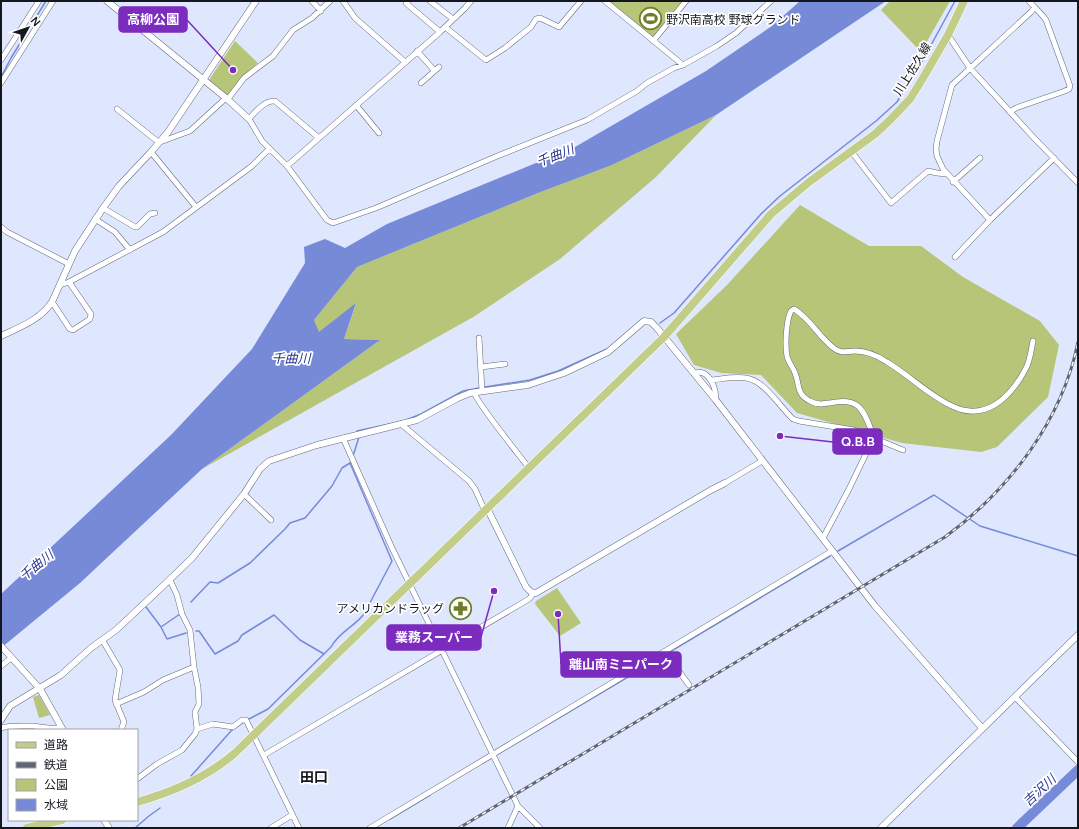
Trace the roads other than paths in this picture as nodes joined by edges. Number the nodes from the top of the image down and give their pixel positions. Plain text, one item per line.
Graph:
1 (39, 1) edge
2 (53, 1) edge
3 (106, 1) edge
4 (256, 1) edge
5 (312, 1) edge
6 (330, 1) edge
7 (343, 1) edge
8 (408, 1) edge
9 (430, 1) edge
10 (471, 1) edge
11 (580, 1) edge
12 (605, 1) edge
13 (686, 1) edge
14 (771, 1) edge
15 (964, 1) edge
16 (1029, 1) edge
17 (1034, 8) junction
18 (321, 11) junction
19 (453, 19) junction
20 (445, 27) junction
21 (440, 32) junction
22 (948, 35) junction
23 (653, 41) junction
24 (417, 51) junction
25 (1, 60) edge
26 (405, 62) junction
27 (683, 65) junction
28 (970, 68) junction
29 (203, 79) junction
30 (1, 83) edge
31 (421, 83) dead end
32 (227, 99) junction
33 (356, 105) junction
34 (117, 109) dead end
35 (1010, 112) junction
36 (249, 119) junction
37 (379, 133) dead end
38 (319, 138) junction
39 (160, 142) junction
40 (269, 149) junction
41 (851, 151) junction
42 (151, 152) junction
43 (980, 158) dead end
44 (1054, 158) junction
45 (287, 166) junction
46 (946, 174) junction
47 (954, 182) junction
48 (1078, 183) edge
49 (196, 207) junction
50 (103, 208) junction
51 (155, 214) dead end
52 (96, 219) junction
53 (990, 220) junction
54 (1, 227) edge
55 (130, 250) junction
56 (955, 258) dead end
57 (69, 264) junction
58 (70, 282) junction
59 (60, 285) junction
60 (52, 302) junction
61 (1, 336) edge
62 (664, 337) junction
63 (479, 338) dead end
64 (1033, 341) dead end
65 (505, 364) dead end
66 (481, 367) junction
67 (694, 374) junction
68 (711, 380) junction
69 (482, 391) junction
70 (474, 392) junction
71 (714, 399) junction
72 (401, 424) junction
73 (874, 437) junction
74 (343, 438) junction
75 (903, 450) dead end
76 (762, 461) junction
77 (529, 468) junction
78 (725, 483) joint
79 (244, 494) junction
80 (486, 510) junction
81 (271, 520) dead end
82 (823, 538) junction
83 (832, 551) junction
84 (170, 580) junction
85 (409, 584) junction
86 (533, 594) junction
87 (1078, 635) edge
88 (103, 641) junction
89 (1, 646) edge
90 (442, 650) junction
91 (666, 653) junction
92 (10, 656) junction
93 (1, 666) edge
94 (194, 667) junction
95 (689, 685) dead end
96 (40, 689) junction
97 (1015, 697) junction
98 (116, 704) junction
99 (1, 720) edge
100 (1, 728) edge
101 (62, 728) edge
102 (982, 728) junction
103 (121, 729) edge
104 (197, 729) junction
105 (254, 736) junction
106 (492, 754) junction
107 (264, 755) junction
108 (1078, 762) edge
109 (138, 778) edge
110 (138, 802) edge
111 (518, 806) junction
112 (292, 815) junction
113 (59, 823) edge
114 (27, 828) edge
115 (271, 828) edge
116 (299, 828) edge
117 (370, 828) edge
118 (508, 828) edge
119 (540, 828) edge
120 (880, 828) edge

1 - 25 street
2 - 30 street
3 - 29 street
4 - 29 street
5 - 18 street
6 - 18 street
7 - 26 street
8 - 21 street
9 - 19 street
10 - 19 street
11 - 20 street
12 - 23 street
13 - 23 street
14 - 27 street
15 - 22 main road, 川上佐久線
16 - 17 street
17 - 28 street
17 - 35 street
18 - 32 street
19 - 20 street
20 - 21 street
21 - 24 street
22 - 28 street
22 - 41 main road, 川上佐久線
23 - 27 street
24 - 26 street
24 - 31 street
26 - 33 street
27 - 45 street
28 - 35 street
28 - 46 street
29 - 32 street
29 - 39 street
32 - 36 street
32 - 39 street
33 - 37 street
33 - 38 street
34 - 39 street
35 - 44 street
36 - 38 street
36 - 40 street
38 - 45 street
39 - 42 street
40 - 45 street
40 - 49 street
41 - 46 street
41 - 62 main road, 川上佐久線
42 - 49 street
42 - 50 street
43 - 47 street
44 - 48 street
44 - 53 street
46 - 47 street
47 - 53 street
49 - 55 street
50 - 51 street
50 - 52 street
52 - 55 street
52 - 57 street
53 - 56 street
54 - 57 street
55 - 58 street
57 - 59 street
58 - 59 street
58 - 60 street
59 - 60 street
60 - 61 street
62 - 67 street
62 - 69 street
62 - 77 main road, 川上佐久線
63 - 66 street
64 - 73 street
65 - 66 street
66 - 69 street
67 - 68 street
67 - 71 street
68 - 71 street
68 - 73 street
69 - 70 street
70 - 72 street
70 - 77 street
71 - 76 street
72 - 74 street
72 - 80 street
73 - 75 street
73 - 82 street
74 - 79 street
74 - 85 street
76 - 78 street
76 - 82 street
77 - 80 main road, 川上佐久線
78 - 86 street
79 - 81 street
79 - 84 street
80 - 85 main road, 川上佐久線
80 - 86 street
82 - 83 street
83 - 91 street
83 - 102 street
84 - 88 street
84 - 94 street
85 - 90 street
85 - 105 main road, 川上佐久線
86 - 90 street
87 - 97 street
88 - 96 street
88 - 98 street
89 - 92 street
90 - 106 street
90 - 107 street
91 - 95 street
91 - 106 street
92 - 93 street
92 - 96 street
94 - 98 street
94 - 104 street
96 - 99 street
96 - 101 street
97 - 102 street
97 - 108 street
98 - 103 street
100 - 101 street
102 - 120 street
104 - 105 street
104 - 109 street
105 - 107 street
105 - 110 main road, 川上佐久線
106 - 111 street
106 - 117 street
107 - 112 street
111 - 118 street
111 - 119 street
112 - 115 street
112 - 116 street
113 - 114 main road

